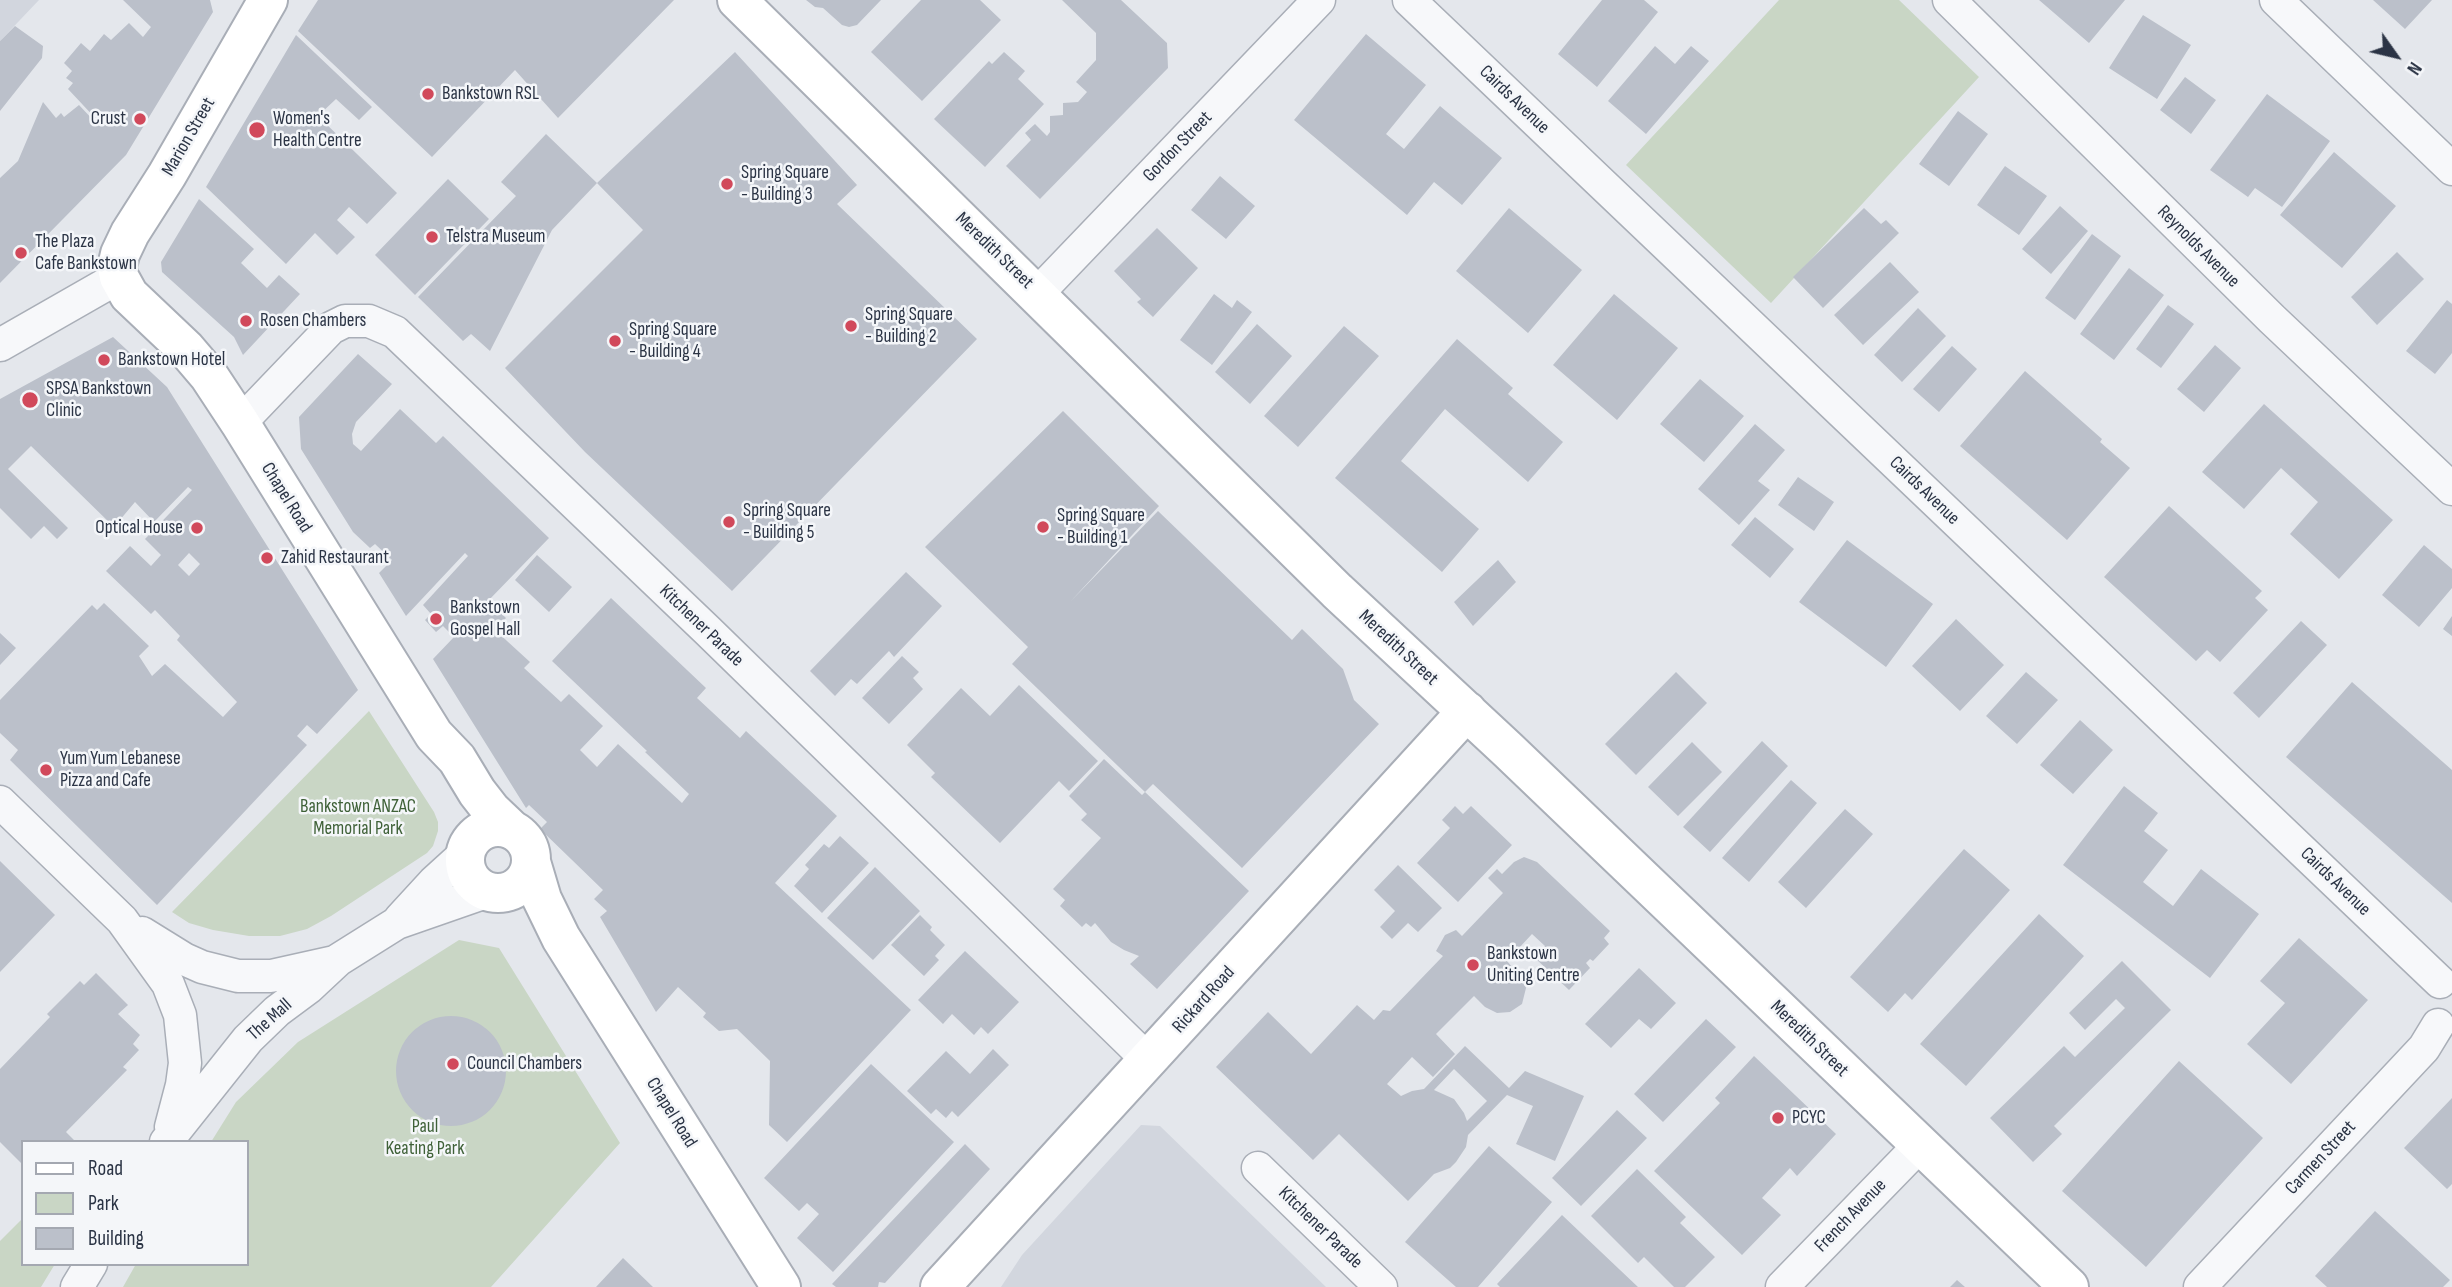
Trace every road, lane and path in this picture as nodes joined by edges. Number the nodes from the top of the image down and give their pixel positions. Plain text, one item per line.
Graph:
1 (268, 0) edge
2 (737, 0) edge
3 (1319, 0) edge
4 (1409, 0) edge
5 (1949, 0) edge
6 (2276, 0) edge
7 (2452, 169) edge
8 (119, 277) junction
9 (1037, 294) junction
10 (0, 345) edge
11 (240, 423) junction
12 (2452, 489) edge
13 (1467, 711) junction
14 (434, 735) junction
15 (0, 802) edge
16 (510, 830) junction
17 (468, 849) junction
18 (531, 862) junction
19 (492, 892) junction
20 (122, 920) junction
21 (397, 923) junction
22 (561, 938) junction
23 (338, 960) junction
24 (2446, 978) edge
25 (2445, 1029) edge
26 (1149, 1061) junction
27 (167, 1140) edge
28 (1919, 1146) junction
29 (1258, 1168) dead end
30 (90, 1266) edge
31 (77, 1287) edge
32 (781, 1287) edge
33 (940, 1287) edge
34 (1381, 1287) edge
35 (1782, 1287) edge
36 (2069, 1287) edge
37 (2200, 1287) edge

1 - 8 street, Marion Street
2 - 9 street, Meredith Street
3 - 9 street, Gordon Street
4 - 24 street, Cairds Avenue
5 - 12 street, Reynolds Avenue
6 - 7 street
8 - 10 street
8 - 11 street, Chapel Road
9 - 13 street, Meredith Street
11 - 14 street, Chapel Road
11 - 26 street, Kitchener Parade
13 - 26 street, Rickard Road
13 - 28 street, Meredith Street
14 - 16 street, Chapel Road
14 - 17 street, Chapel Road
15 - 20 street
16 - 17 street
16 - 18 street
17 - 19 street
17 - 21 street, The Mall
18 - 19 street
18 - 22 street, Chapel Road
19 - 21 street, The Mall
19 - 22 street, Chapel Road
20 - 23 street
20 - 27 street
21 - 23 street, The Mall
22 - 32 street, Chapel Road
23 - 27 street, The Mall
24 - 25 street
25 - 37 street, Carmen Street
26 - 33 street, Rickard Road
28 - 35 street, French Avenue
28 - 36 street, Meredith Street
29 - 34 street, Kitchener Parade
30 - 31 street

